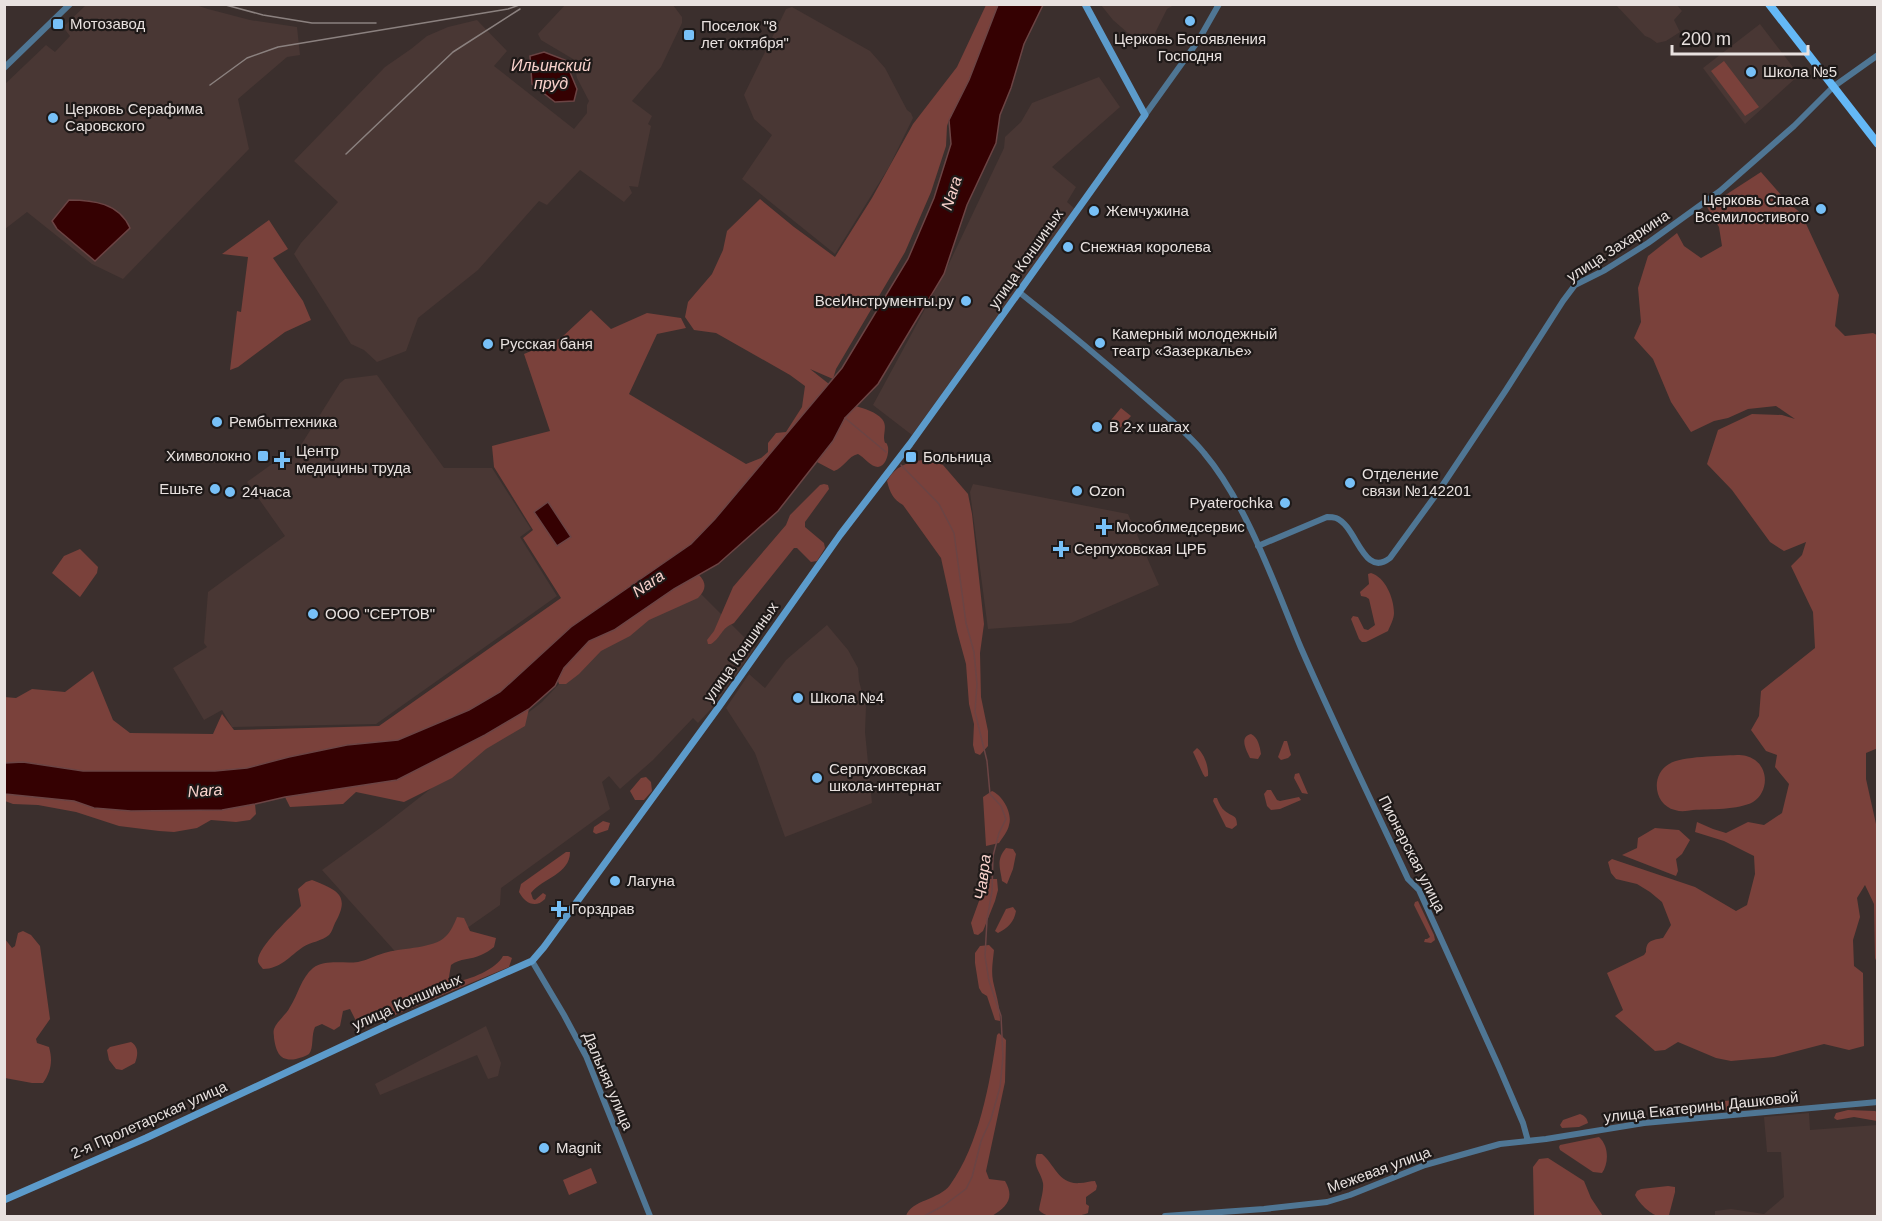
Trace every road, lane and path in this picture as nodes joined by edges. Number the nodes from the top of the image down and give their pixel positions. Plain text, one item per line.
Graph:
1 (70, 4) edge
2 (1085, 4) edge
3 (1219, 4) edge
4 (1769, 4) edge
5 (1878, 55) edge
6 (4, 68) edge
7 (1833, 87) junction
8 (1144, 115) junction
9 (1878, 144) edge
10 (1019, 292) junction
11 (1258, 546) junction
12 (532, 961) junction
13 (259, 1085) joint
14 (1878, 1102) edge
15 (1528, 1141) junction
16 (4, 1200) edge
17 (650, 1216) edge
18 (1165, 1216) edge

1 - 6 street
2 - 8 main road
3 - 8 street
4 - 7 main road
5 - 7 street, улица Захаркина
7 - 9 main road
7 - 11 street, улица Захаркина
8 - 10 main road, улица Коншиных
10 - 11 street, Пионерская улица
10 - 12 main road, улица Коншиных
11 - 15 street, Пионерская улица
12 - 13 main road, улица Коншиных
12 - 17 street, Дальняя улица
13 - 16 main road, 2-я Пролетарская улица
14 - 15 street, улица Екатерины Дашковой
15 - 18 street, Межевая улица

